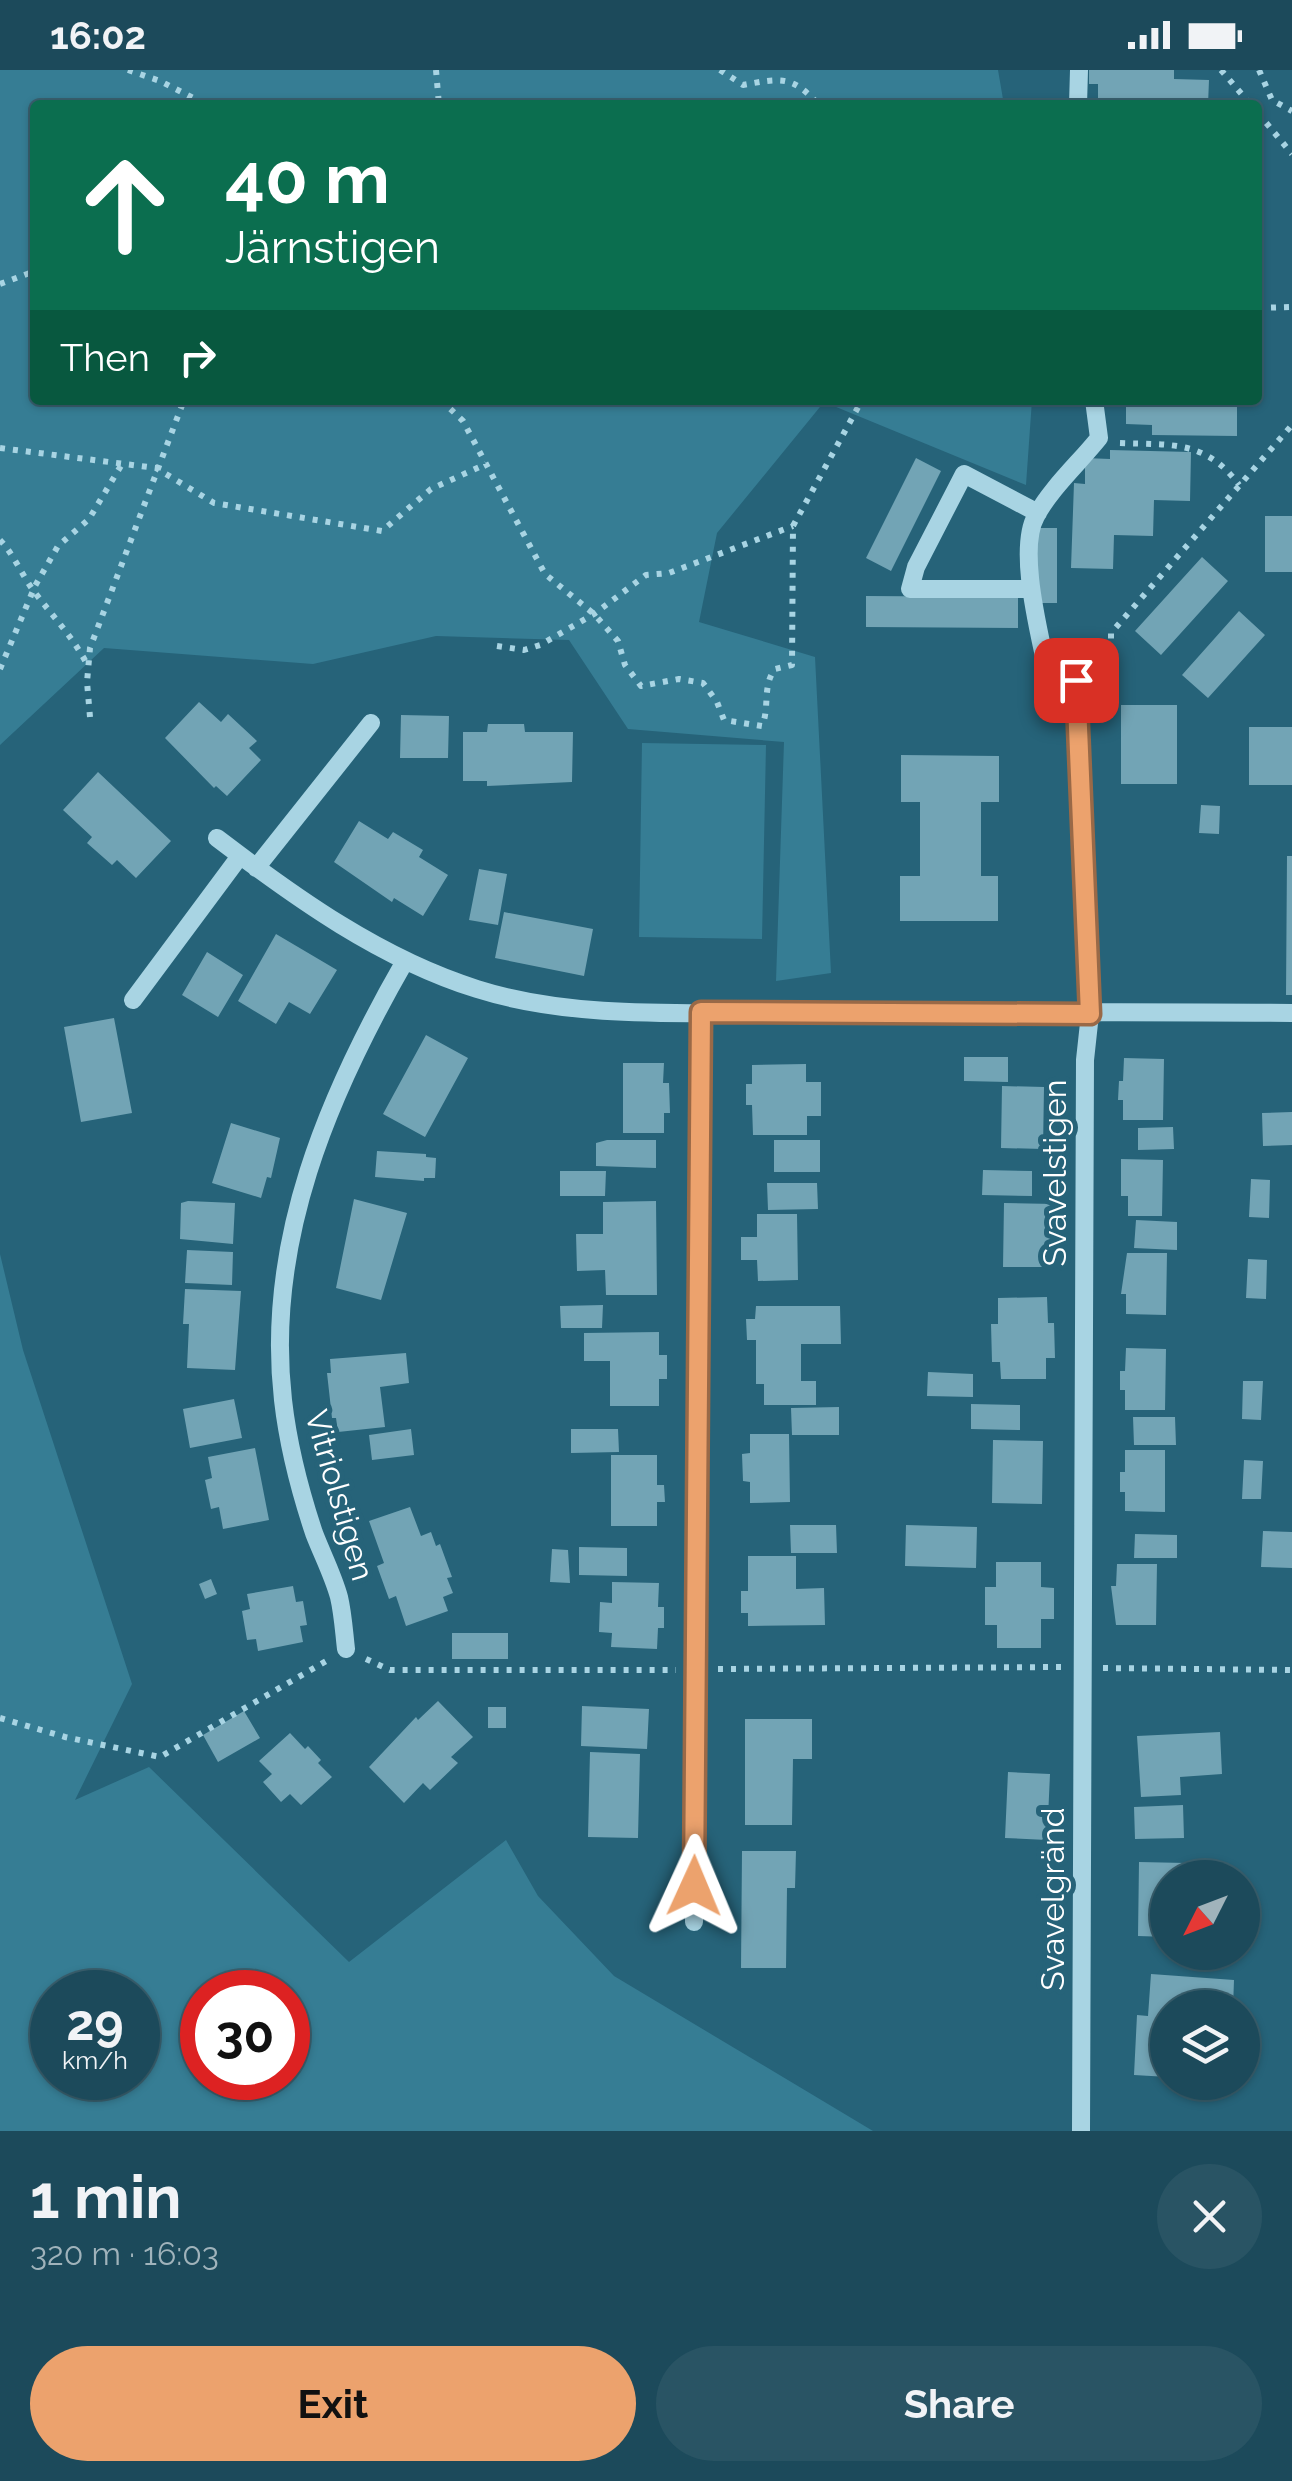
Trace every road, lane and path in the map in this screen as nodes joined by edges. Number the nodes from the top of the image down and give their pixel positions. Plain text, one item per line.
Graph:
1 (128, 70) edge
2 (436, 70) edge
3 (720, 70) edge
4 (1078, 70) edge
5 (1221, 70) edge
6 (1259, 70) edge
7 (198, 100) edge
8 (439, 100) edge
9 (814, 100) edge
10 (1078, 100) edge
11 (1247, 100) edge
12 (1292, 111) edge
13 (1262, 118) edge
14 (1292, 154) edge
15 (30, 273) edge
16 (0, 284) edge
17 (1292, 306) edge
18 (1262, 308) edge
19 (182, 405) edge
20 (446, 405) edge
21 (859, 405) edge
22 (1095, 405) edge
23 (1292, 425) edge
24 (1099, 438) junction
25 (0, 448) edge
26 (122, 464) junction
27 (486, 464) junction
28 (156, 468) junction
29 (1239, 485) junction
30 (1038, 512) junction
31 (793, 526) junction
32 (0, 540) edge
33 (1031, 588) junction
34 (33, 591) junction
35 (594, 614) junction
36 (498, 646) dead end
37 (88, 667) junction
38 (0, 668) edge
39 (1076, 680) junction
40 (90, 718) dead end
41 (371, 723) dead end
42 (217, 838) dead end
43 (240, 856) junction
44 (256, 868) junction
45 (405, 961) junction
46 (132, 1000) dead end
47 (701, 1012) junction
48 (1292, 1013) edge
49 (1090, 1014) junction
50 (346, 1650) junction
51 (1081, 1667) junction
52 (696, 1670) junction
53 (1292, 1670) edge
54 (0, 1718) edge
55 (694, 1922) dead end
56 (1080, 2131) edge

1 - 7 path
2 - 8 path
3 - 9 path
4 - 10 street
5 - 11 path
6 - 12 path
13 - 14 path
15 - 16 path
17 - 18 path
19 - 28 path
20 - 27 path
21 - 31 path
22 - 24 street
23 - 29 path
24 - 29 path
24 - 30 street
25 - 26 path
26 - 28 path
26 - 34 path
27 - 28 path
27 - 35 path
28 - 37 path
29 - 39 path
30 - 33 street
30 - 33 street
31 - 35 path
31 - 35 path
32 - 34 path
33 - 39 street
34 - 37 path
34 - 38 path
35 - 36 path
37 - 40 path
39 - 49 street, Svavelstigen
41 - 44 street
42 - 43 street
43 - 44 street
43 - 46 street
44 - 45 street
45 - 47 street
45 - 50 street, Vitriolstigen
47 - 49 street
47 - 52 street
48 - 49 street
49 - 51 street, Svavelstigen
50 - 52 path
50 - 54 path
51 - 52 path
51 - 53 path
51 - 56 street, Svavelgränd
52 - 55 street

